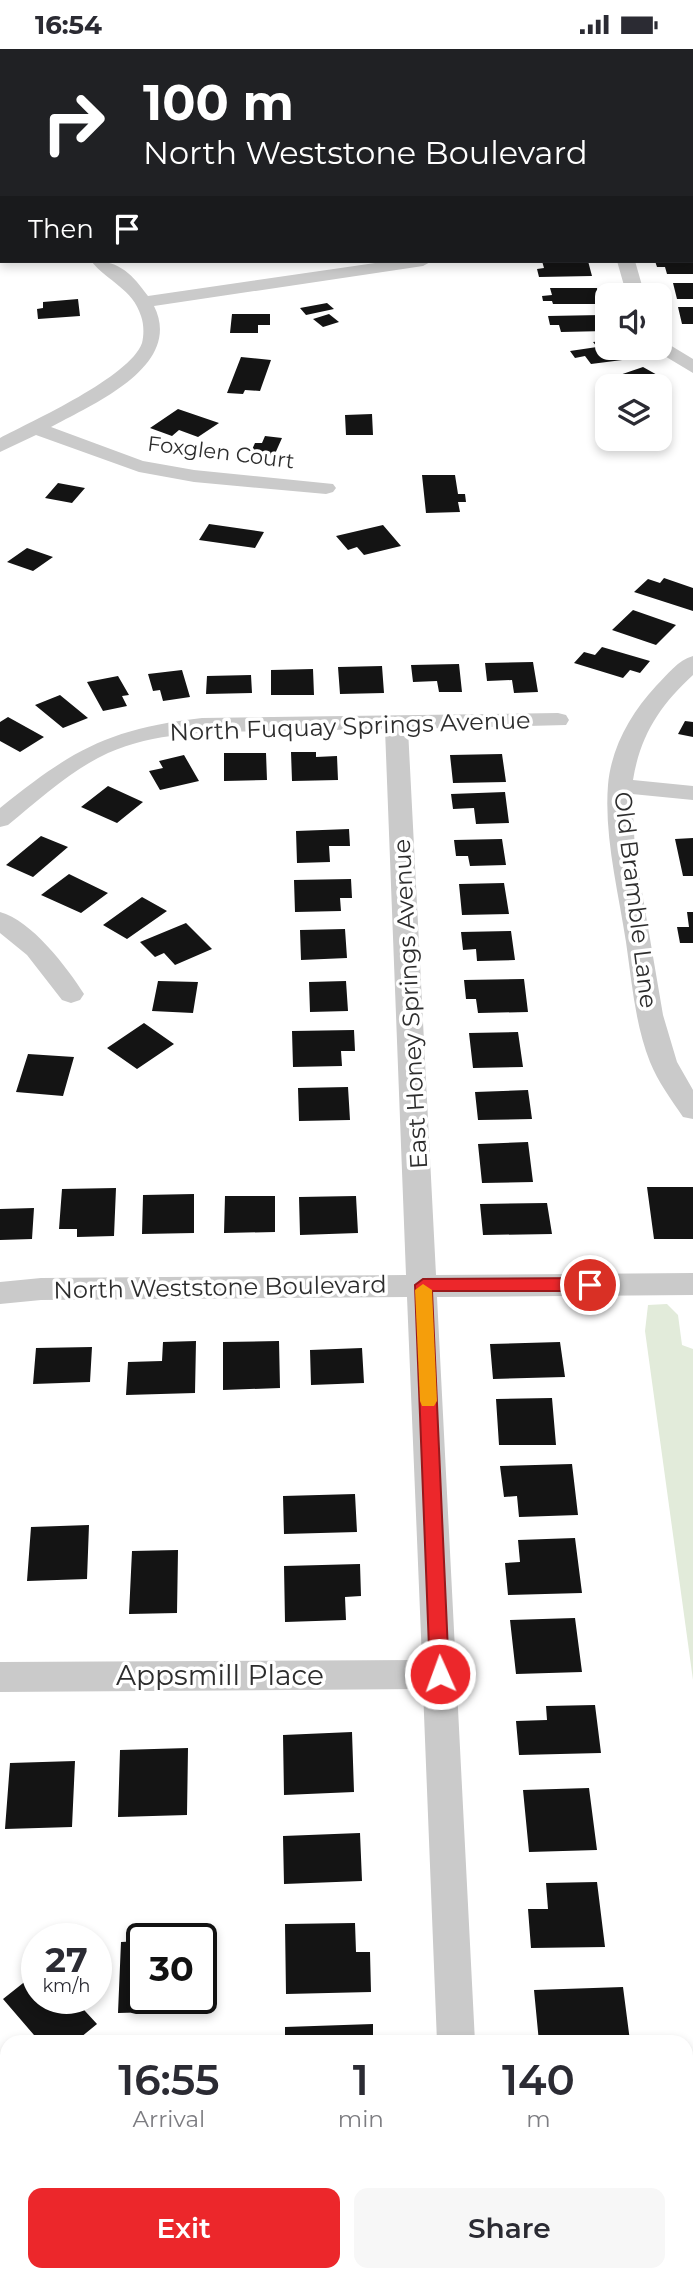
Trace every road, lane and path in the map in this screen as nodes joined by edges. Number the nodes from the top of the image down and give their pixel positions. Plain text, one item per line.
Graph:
1 (103, 263) edge
2 (409, 263) edge
3 (627, 263) edge
4 (632, 283) edge
5 (144, 302) junction
6 (672, 353) edge
7 (693, 366) edge
8 (33, 427) junction
9 (0, 446) edge
10 (326, 488) dead end
11 (693, 663) edge
12 (558, 720) dead end
13 (396, 723) junction
14 (619, 786) junction
15 (693, 793) edge
16 (0, 820) edge
17 (0, 920) edge
18 (71, 995) dead end
19 (693, 1109) edge
20 (693, 1284) edge
21 (423, 1285) junction
22 (0, 1293) edge
23 (440, 1674) junction
24 (0, 1677) edge
25 (456, 2035) edge

1 - 5 street
2 - 5 street
3 - 4 street
5 - 8 street
6 - 7 street
8 - 9 street
8 - 10 street, Foxglen Court
11 - 14 street, Old Bramble Lane
12 - 13 street, North Fuquay Springs Avenue
13 - 16 street, North Fuquay Springs Avenue
13 - 21 street, East Honey Springs Avenue
14 - 15 street
14 - 19 street, Old Bramble Lane
17 - 18 street
20 - 21 street, North Weststone Boulevard
21 - 22 street, North Weststone Boulevard
21 - 23 street, East Honey Springs Avenue
23 - 24 street, Appsmill Place
23 - 25 street, East Honey Springs Avenue

